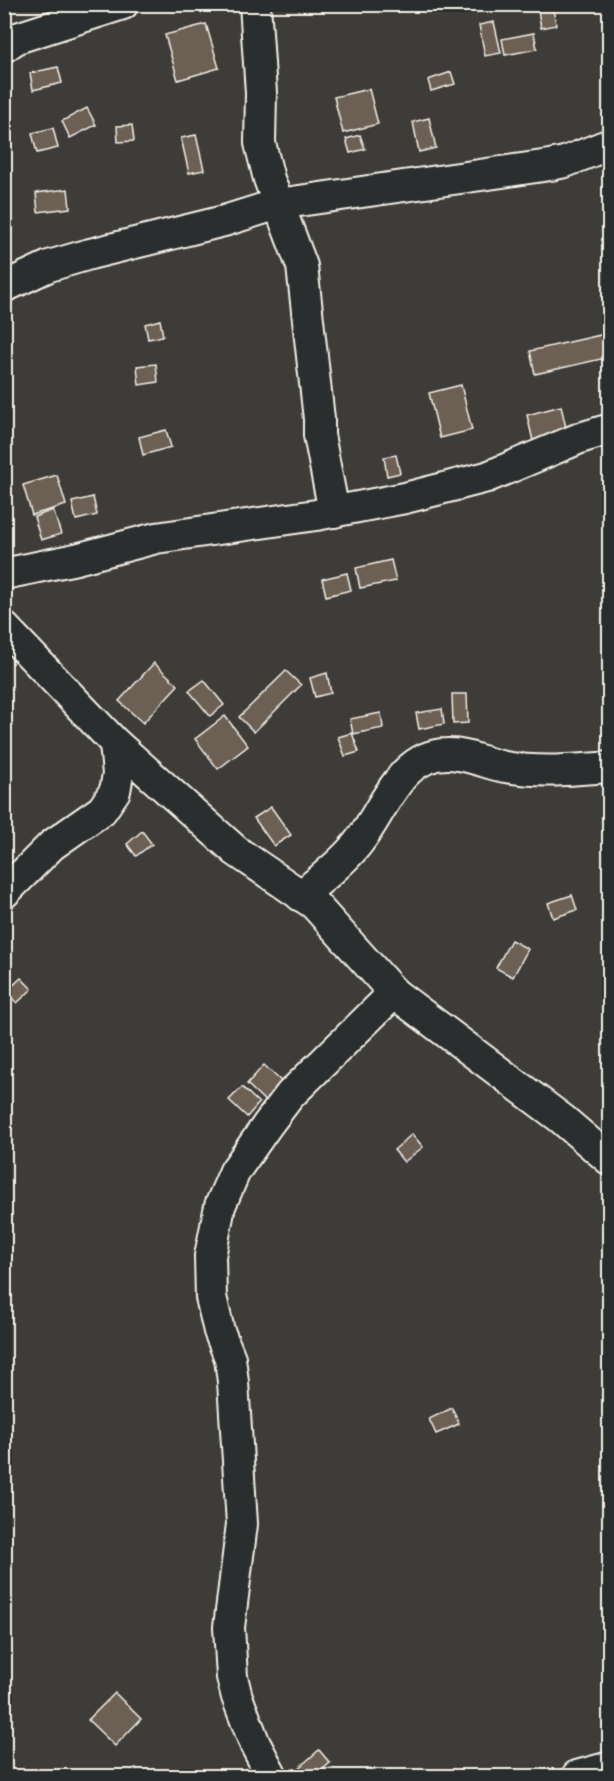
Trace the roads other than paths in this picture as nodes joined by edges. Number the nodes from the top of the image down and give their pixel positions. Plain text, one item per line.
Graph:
1 (123, 4) edge
2 (255, 4) edge
3 (4, 47) edge
4 (609, 144) edge
5 (278, 204) junction
6 (4, 286) edge
7 (609, 429) edge
8 (334, 512) junction
9 (4, 574) edge
10 (4, 627) edge
11 (115, 743) junction
12 (609, 767) edge
13 (4, 893) edge
14 (302, 896) junction
15 (394, 993) junction
16 (607, 1154) edge
17 (609, 1767) edge
18 (272, 1776) edge
19 (577, 1776) edge

1 - 3 street
2 - 5 street
4 - 5 street
5 - 6 street
5 - 8 street
7 - 8 street
8 - 9 street
10 - 11 street
11 - 13 street
11 - 14 street
12 - 14 street
14 - 15 street
15 - 16 street
15 - 18 street
17 - 19 street

